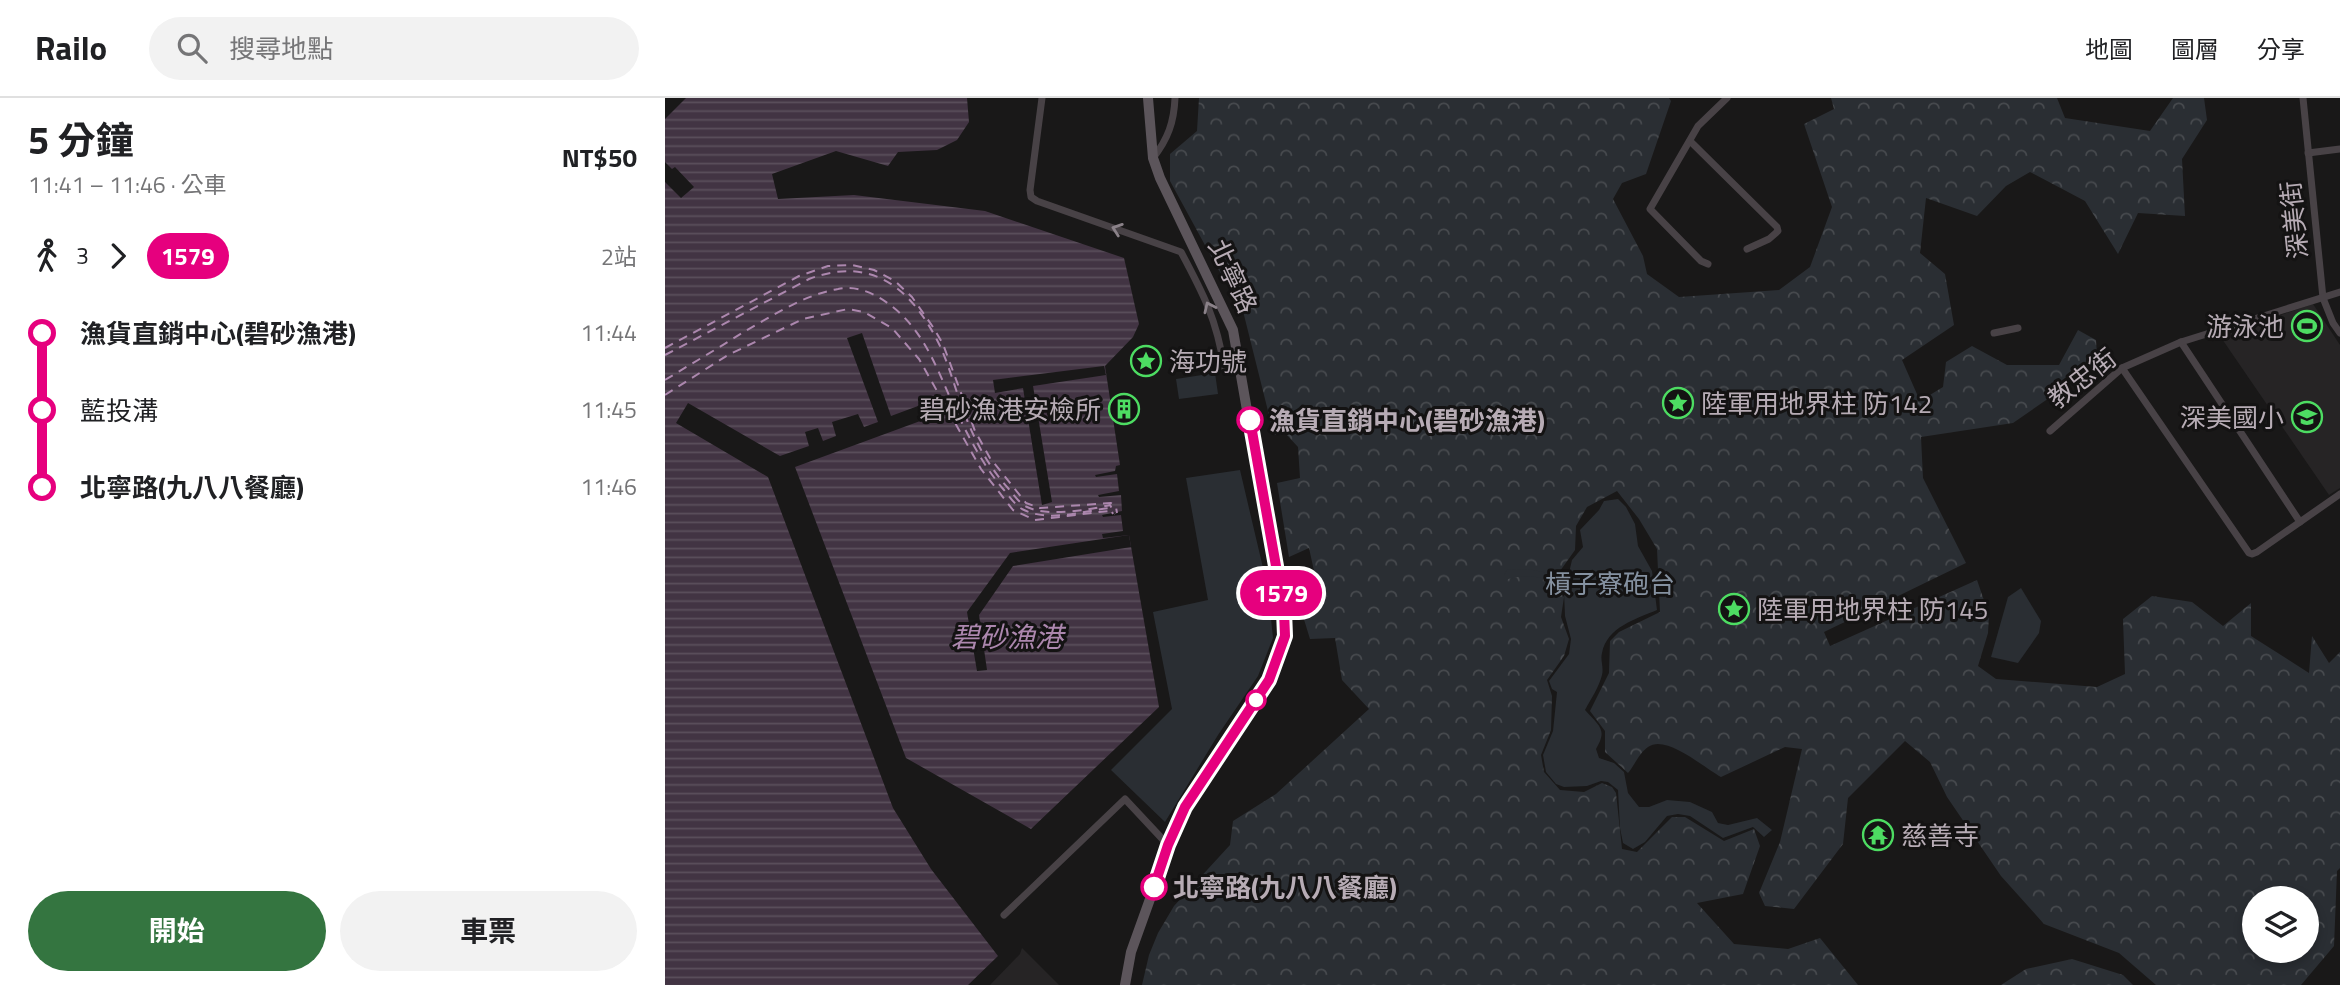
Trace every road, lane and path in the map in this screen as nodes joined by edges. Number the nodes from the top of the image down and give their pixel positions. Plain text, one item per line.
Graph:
1 (1042, 98) edge
2 (1148, 98) edge
3 (1174, 98) edge
4 (1727, 98) edge
5 (2303, 98) edge
6 (1690, 141) junction
7 (2340, 149) edge
8 (2308, 153) junction
9 (1153, 158) junction
10 (1747, 248) dead end
11 (1708, 264) dead end
12 (2340, 292) edge
13 (2323, 298) junction
14 (2018, 328) dead end
15 (1994, 333) dead end
16 (2340, 333) edge
17 (2181, 342) junction
18 (1224, 367) dead end
19 (2122, 368) junction
20 (2050, 430) dead end
21 (2340, 494) edge
22 (2300, 522) junction
23 (1168, 845) junction
24 (1004, 915) dead end
25 (1125, 985) edge

18 -> 1 street
2 - 9 main road, 北寧路
3 - 9 street
4 - 6 street
5 - 8 street, 深美街
6 - 10 street
6 - 11 street
7 - 8 street
8 - 13 street, 深美街
9 - 23 main road, 北寧路
12 - 13 street, 教忠街
13 - 16 street, 深美街
13 - 17 street, 教忠街
14 - 15 street
17 - 19 street, 教忠街
17 - 22 street
19 - 20 street, 教忠街
19 - 22 street
21 - 22 street
23 - 24 street
23 - 25 main road, 北寧路

